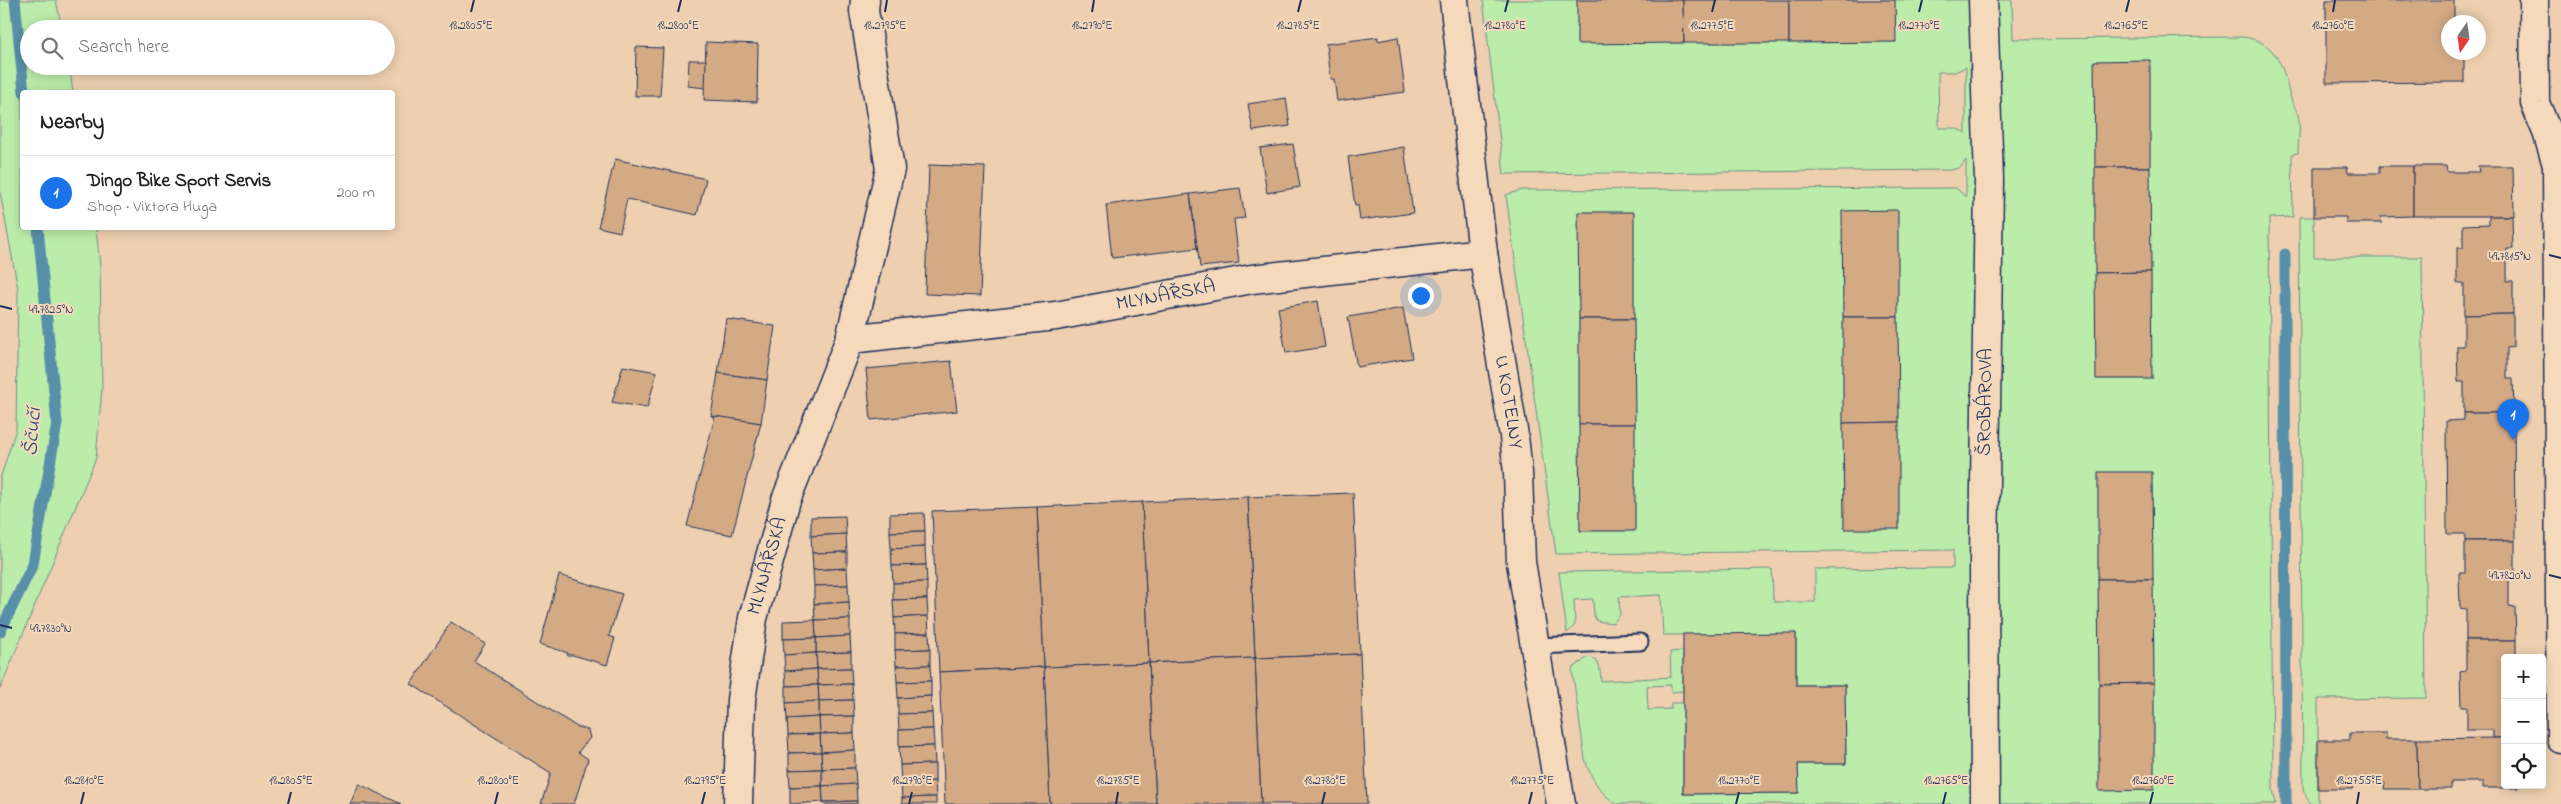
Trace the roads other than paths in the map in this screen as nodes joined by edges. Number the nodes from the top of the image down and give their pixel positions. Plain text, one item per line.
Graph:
1 (865, 0) edge
2 (1454, 0) edge
3 (1983, 0) edge
4 (2534, 0) edge
5 (2554, 132) edge
6 (1483, 253) junction
7 (850, 339) junction
8 (1640, 642) dead end
9 (1535, 646) junction
10 (2561, 739) edge
11 (738, 804) edge
12 (1561, 804) edge
13 (1985, 804) edge

1 - 7 street, MLYNÁŘSKÁ
2 - 6 street, U KOTELNY
3 - 13 street, ŠROBÁROVA
4 - 5 street
5 - 10 street
6 - 7 street, MLYNÁŘSKÁ
6 - 9 street, U KOTELNY
7 - 11 street, MLYNÁŘSKÁ
8 - 9 lane
9 - 12 street, U KOTELNY

